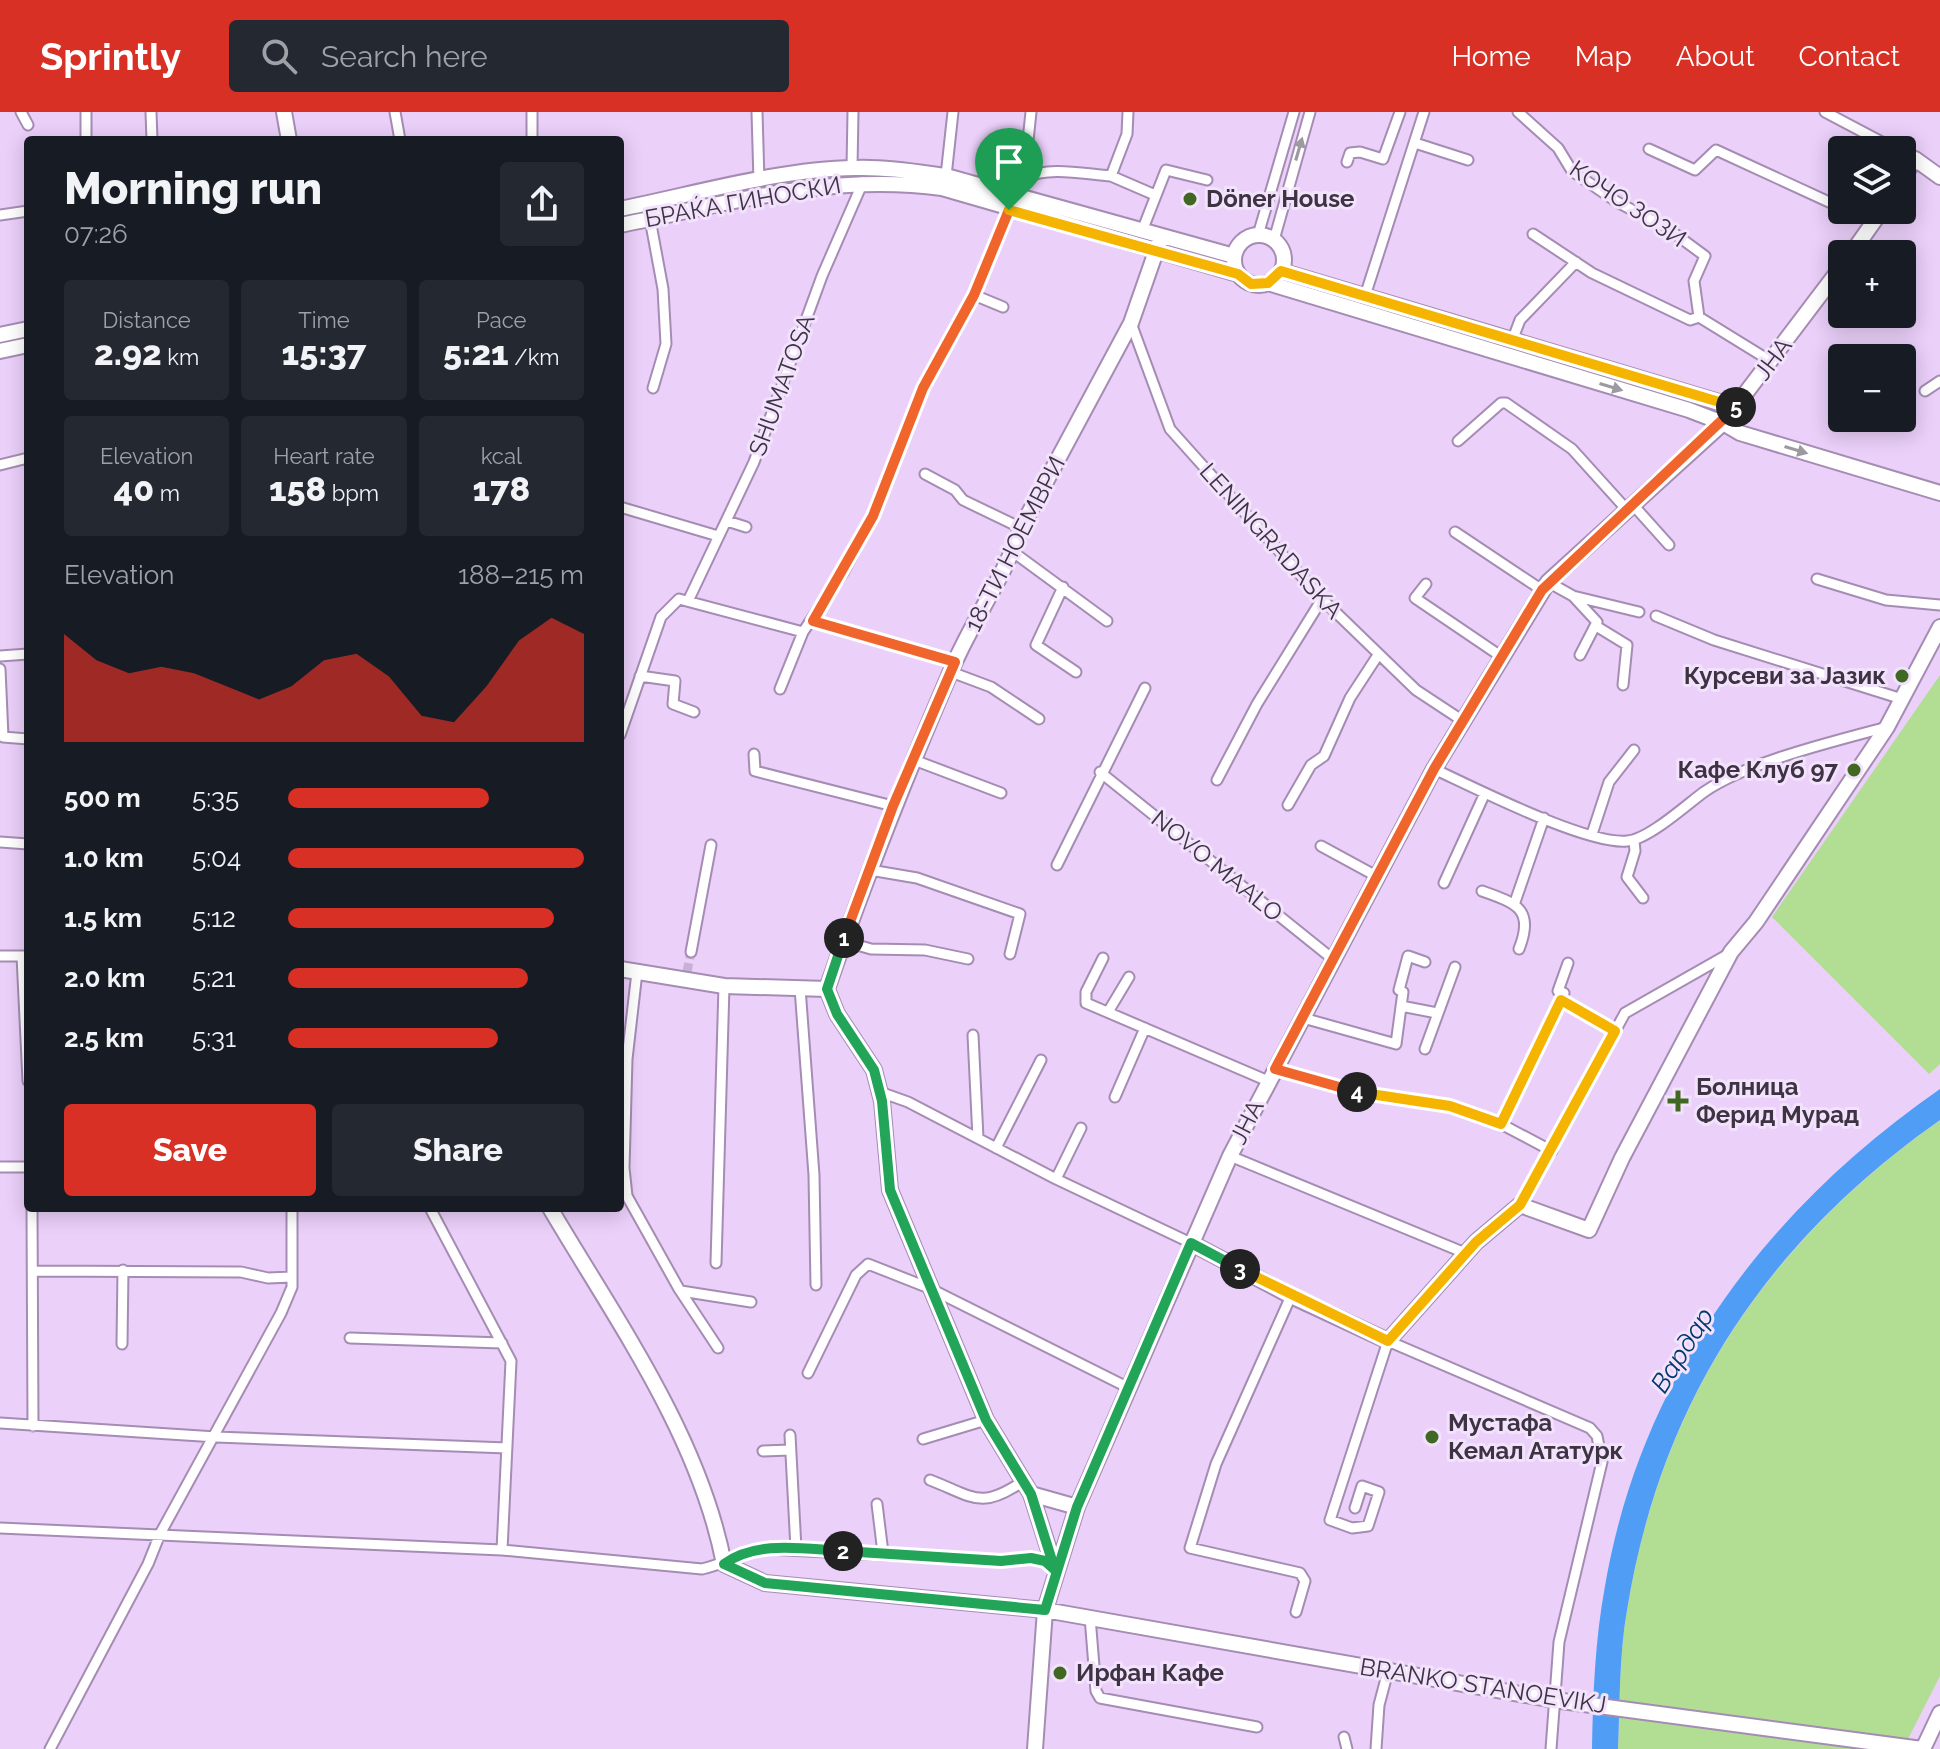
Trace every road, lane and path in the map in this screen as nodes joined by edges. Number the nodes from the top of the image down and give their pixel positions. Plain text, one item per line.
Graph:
1 (21, 112) edge
2 (86, 112) edge
3 (151, 112) edge
4 (284, 112) edge
5 (395, 112) edge
6 (532, 112) edge
7 (757, 112) edge
8 (853, 112) edge
9 (953, 112) edge
10 (1031, 112) edge
11 (1128, 112) edge
12 (1294, 112) edge
13 (1310, 112) edge
14 (1400, 112) edge
15 (1424, 112) edge
16 (1518, 112) edge
17 (1825, 112) edge
18 (28, 125) dead end
19 (86, 136) edge
20 (152, 136) edge
21 (288, 136) edge
22 (399, 136) edge
23 (532, 136) edge
24 (1871, 136) edge
25 (1415, 143) junction
26 (1649, 149) dead end
27 (1468, 160) dead end
28 (1916, 160) edge
29 (1347, 162) dead end
30 (860, 172) junction
31 (1939, 174) edge
32 (946, 176) junction
33 (1111, 176) junction
34 (1024, 178) junction
35 (1207, 180) dead end
36 (760, 182) junction
37 (1155, 195) junction
38 (1828, 202) edge
39 (1012, 203) junction
40 (624, 208) edge
41 (24, 212) edge
42 (0, 215) edge
43 (650, 219) junction
44 (624, 224) edge
45 (1142, 231) junction
46 (1533, 234) dead end
47 (1258, 235) junction
48 (1274, 240) junction
49 (1158, 243) junction
50 (1234, 256) junction
51 (1576, 262) junction
52 (1281, 271) junction
53 (1238, 274) junction
54 (1268, 283) junction
55 (1828, 285) edge
56 (974, 295) junction
57 (1365, 296) junction
58 (1003, 307) dead end
59 (1699, 317) junction
60 (1131, 323) junction
61 (24, 330) edge
62 (0, 335) edge
63 (1512, 341) junction
64 (24, 346) edge
65 (0, 351) edge
66 (1772, 362) junction
67 (1940, 381) edge
68 (653, 388) dead end
69 (1925, 391) dead end
70 (1736, 407) junction
71 (1723, 423) junction
72 (1458, 441) dead end
73 (24, 459) edge
74 (0, 465) edge
75 (925, 474) dead end
76 (1940, 493) edge
77 (624, 508) edge
78 (1631, 508) junction
79 (727, 521) junction
80 (746, 527) dead end
81 (1021, 528) junction
82 (1455, 532) dead end
83 (718, 536) junction
84 (1669, 545) dead end
85 (1013, 552) junction
86 (1817, 579) dead end
87 (1426, 584) dead end
88 (1545, 586) junction
89 (1063, 587) junction
90 (1573, 596) junction
91 (689, 599) junction
92 (1322, 599) junction
93 (1940, 605) edge
94 (1639, 612) dead end
95 (1656, 616) dead end
96 (813, 621) junction
97 (1107, 621) dead end
98 (1596, 626) junction
99 (1940, 627) edge
100 (803, 632) junction
101 (24, 654) edge
102 (1378, 655) junction
103 (1580, 655) dead end
104 (0, 656) edge
105 (1502, 657) junction
106 (953, 667) junction
107 (0, 669) edge
108 (1076, 672) dead end
109 (640, 676) junction
110 (1623, 685) dead end
111 (1145, 688) dead end
112 (780, 689) dead end
113 (1902, 699) junction
114 (694, 712) dead end
115 (1039, 719) dead end
116 (1463, 721) junction
117 (624, 723) edge
118 (1887, 727) junction
119 (1, 737) edge
120 (24, 739) edge
121 (1634, 750) dead end
122 (754, 754) dead end
123 (914, 760) junction
124 (1434, 769) junction
125 (1100, 772) junction
126 (1217, 780) dead end
127 (1001, 793) dead end
128 (1485, 793) junction
129 (1288, 805) dead end
130 (893, 806) junction
131 (1544, 818) junction
132 (1592, 834) junction
133 (1634, 841) junction
134 (0, 842) edge
135 (24, 844) edge
136 (711, 845) dead end
137 (1321, 846) dead end
138 (1057, 865) dead end
139 (870, 870) junction
140 (1378, 877) junction
141 (1444, 883) dead end
142 (1482, 891) dead end
143 (1643, 898) dead end
144 (1515, 902) junction
145 (843, 941) junction
146 (1519, 949) dead end
147 (691, 952) tunnel mouth
148 (1731, 952) junction
149 (1010, 954) dead end
150 (0, 956) edge
151 (24, 956) edge
152 (1103, 958) dead end
153 (968, 959) dead end
154 (1334, 960) junction
155 (1425, 962) dead end
156 (1568, 963) dead end
157 (1455, 967) dead end
158 (624, 970) edge
159 (637, 972) junction
160 (1129, 977) dead end
161 (724, 986) junction
162 (800, 988) junction
163 (827, 989) junction
164 (1561, 1000) junction
165 (1401, 1006) junction
166 (1108, 1012) junction
167 (1437, 1013) junction
168 (1303, 1018) junction
169 (1145, 1028) junction
170 (1615, 1031) junction
171 (973, 1035) dead end
172 (1425, 1049) dead end
173 (1041, 1060) dead end
174 (1271, 1075) junction
175 (880, 1092) junction
176 (1115, 1097) dead end
177 (1501, 1124) junction
178 (1081, 1128) dead end
179 (978, 1138) junction
180 (996, 1148) junction
181 (1552, 1151) junction
182 (1230, 1156) junction
183 (0, 1167) edge
184 (24, 1167) edge
185 (1056, 1179) junction
186 (1520, 1205) junction
187 (32, 1212) edge
188 (292, 1212) edge
189 (432, 1212) edge
190 (552, 1212) edge
191 (1191, 1243) junction
192 (1465, 1253) junction
193 (716, 1263) dead end
194 (123, 1270) junction
195 (33, 1271) junction
196 (292, 1277) junction
197 (816, 1285) dead end
198 (929, 1288) junction
199 (681, 1291) junction
200 (1291, 1296) junction
201 (751, 1302) dead end
202 (350, 1338) dead end
203 (1388, 1341) junction
204 (502, 1343) junction
205 (122, 1344) dead end
206 (718, 1348) dead end
207 (808, 1373) dead end
208 (1127, 1387) junction
209 (986, 1420) junction
210 (0, 1423) edge
211 (33, 1426) junction
212 (790, 1435) dead end
213 (216, 1437) junction
214 (923, 1439) dead end
215 (507, 1448) junction
216 (790, 1450) junction
217 (763, 1451) dead end
218 (930, 1480) dead end
219 (1022, 1482) junction
220 (1031, 1494) junction
221 (877, 1504) dead end
222 (1077, 1507) junction
223 (1355, 1508) dead end
224 (0, 1528) edge
225 (160, 1534) junction
226 (796, 1549) junction
227 (502, 1550) junction
228 (883, 1553) junction
229 (724, 1564) junction
230 (1055, 1570) junction
231 (1045, 1610) junction
232 (1296, 1612) dead end
233 (1090, 1617) junction
234 (1388, 1671) junction
235 (1554, 1700) junction
236 (1940, 1713) edge
237 (1257, 1727) dead end
238 (1344, 1737) dead end
239 (50, 1749) edge
240 (1035, 1749) edge
241 (1347, 1749) edge
242 (1376, 1749) edge
243 (1551, 1749) edge
244 (1923, 1749) edge

1 - 18 street
2 - 19 street
3 - 20 street
4 - 21 street
5 - 22 street
6 - 23 street
7 - 36 street
8 - 30 street
9 - 32 street
10 - 34 street
11 - 33 street
12 - 47 street
48 -> 13 street
14 - 29 street
15 - 25 street
16 - 59 street, КОЧО ЗОЗИ
17 - 24 street
25 - 27 street
25 - 57 street
26 - 38 street
28 - 31 street
30 - 32 street, БРАЌА ГИНОСКИ
30 - 36 street, БРАЌА ГИНОСКИ
30 - 39 street, БРАЌА ГИНОСКИ
30 - 43 street, БРАЌА ГИНОСКИ
30 - 79 street, SHUMATOSA
32 - 39 street, БРАЌА ГИНОСКИ
33 - 34 street
33 - 37 street
34 - 39 street
35 - 37 street
36 - 40 street, БРАЌА ГИНОСКИ
37 - 45 street
39 - 45 street, БРАЌА ГИНОСКИ
39 - 49 street, БРАЌА ГИНОСКИ
39 - 56 street
41 - 42 street
43 - 44 street, БРАЌА ГИНОСКИ
43 - 68 street
45 - 49 street, БРАЌА ГИНОСКИ
46 - 51 street
47 - 48 street
47 - 50 street
48 - 52 street
49 - 50 street, БРАЌА ГИНОСКИ
49 - 53 street, БРАЌА ГИНОСКИ
49 - 60 street, 18-ТИ НОЕМВРИ
50 - 53 street
51 - 59 street
51 - 63 street
52 - 54 street
52 - 57 street
53 - 54 street, БРАЌА ГИНОСКИ
54 -> 71 street, БРАЌА ГИНОСКИ
55 - 66 street, ЈНА
56 - 58 street
56 - 96 street
57 - 63 street
59 - 66 street
60 - 81 street, 18-ТИ НОЕМВРИ
60 - 92 street, LENINGRADASKA
61 - 62 street
63 - 70 street
64 - 65 street
66 - 70 street, ЈНА
67 - 69 street
70 - 71 street, ЈНА
71 -> 76 street, БРАЌА ГИНОСКИ
71 - 78 street, ЈНА
72 - 78 street
73 - 74 street
75 - 81 street
77 - 83 street
78 - 84 street
78 - 88 street, ЈНА
79 - 80 street
79 - 83 street, SHUMATOSA
81 - 85 street, 18-ТИ НОЕМВРИ
82 - 88 street
83 - 91 street, SHUMATOSA
85 - 89 street
85 - 106 street, 18-ТИ НОЕМВРИ
86 - 93 street
87 - 105 street
88 - 90 street
88 - 105 street, ЈНА
89 - 97 street
89 - 108 street
90 - 94 street
90 - 98 street
91 - 100 street
91 - 109 street
92 - 102 street, LENINGRADASKA
92 - 126 street
95 - 113 street
96 - 100 street
96 - 106 street
98 - 103 street
98 - 110 street
99 - 113 street
100 - 112 street
101 - 104 street
102 - 116 street, LENINGRADASKA
102 - 129 street
105 - 116 street, ЈНА
106 - 115 street
106 - 123 street, 18-ТИ НОЕМВРИ
107 - 119 street
109 - 114 street
109 - 117 street
111 - 125 street
113 - 118 street
116 - 124 street, ЈНА
118 - 133 street
118 - 148 street
119 - 120 street
121 - 132 street
122 - 130 street
123 - 127 street
123 - 130 street, 18-ТИ НОЕМВРИ
124 - 128 street
124 - 140 street, ЈНА
125 - 138 street
125 - 154 street, NOVO MAALO
128 - 131 street
128 - 141 street
130 - 139 street, 18-ТИ НОЕМВРИ
131 - 132 street
131 - 144 street
132 - 133 street
133 - 143 street
134 - 135 street
136 - 147 street
137 - 140 street
139 - 145 street, 18-ТИ НОЕМВРИ
139 - 149 street
140 - 154 street, ЈНА
142 - 144 street
144 - 146 street
145 - 153 street
145 - 163 street, 18-ТИ НОЕМВРИ
148 - 170 street
148 - 186 street
150 - 151 street
152 - 166 street
154 - 168 street, ЈНА
155 - 165 street
156 - 164 street
157 - 167 street
158 - 159 street
159 - 161 street
159 - 199 street
160 - 166 street
161 - 162 street
161 - 193 street
162 - 163 street
162 - 197 street
163 - 175 street
164 - 170 street
164 - 177 street
165 - 167 street
165 - 168 street
166 - 169 street
167 - 172 street
168 - 174 street, ЈНА
169 - 174 street
169 - 176 street
170 - 181 street
171 - 179 street
173 - 180 street
174 - 177 street
174 - 182 street, ЈНА
175 - 179 street
175 - 198 street
177 - 181 street
178 - 185 street
179 - 180 street
180 - 185 street
181 - 186 street
182 - 191 street, ЈНА
182 - 192 street
183 - 184 street
185 - 191 street
186 - 192 street
187 - 195 street
188 - 196 street
189 - 204 street
190 - 229 street
191 - 200 street
191 - 208 street, ЈНА
192 - 203 street
194 - 195 street
194 - 196 street
194 - 205 street
195 - 211 street
196 - 213 street
198 - 207 street
198 - 208 street
198 - 209 street
199 - 201 street
199 - 206 street
200 - 203 street
200 - 232 street
202 - 204 street
203 - 223 street
203 - 235 street
204 - 215 street
208 - 222 street, ЈНА
209 - 214 street
209 - 219 street
210 - 211 street
211 - 213 street
212 - 216 street
213 - 215 street
213 - 225 street
215 - 227 street
216 - 217 street
216 - 226 street
218 - 219 street
219 - 220 street
220 - 222 street
220 - 230 street
221 - 228 street
222 - 230 street, ЈНА
224 - 225 street
225 - 227 street
225 - 239 street
226 - 228 street
226 - 229 street
227 - 229 street
228 - 230 street
229 - 231 street, BRANKO STANOEVIKJ
230 - 231 street, ЈНА
231 - 233 street, BRANKO STANOEVIKJ
231 - 240 street, ЈНА
233 - 234 street, BRANKO STANOEVIKJ
233 - 237 street
234 - 235 street, BRANKO STANOEVIKJ
234 - 242 street
235 - 243 street
235 - 244 street, BRANKO STANOEVIKJ
236 - 244 street
238 - 241 street

